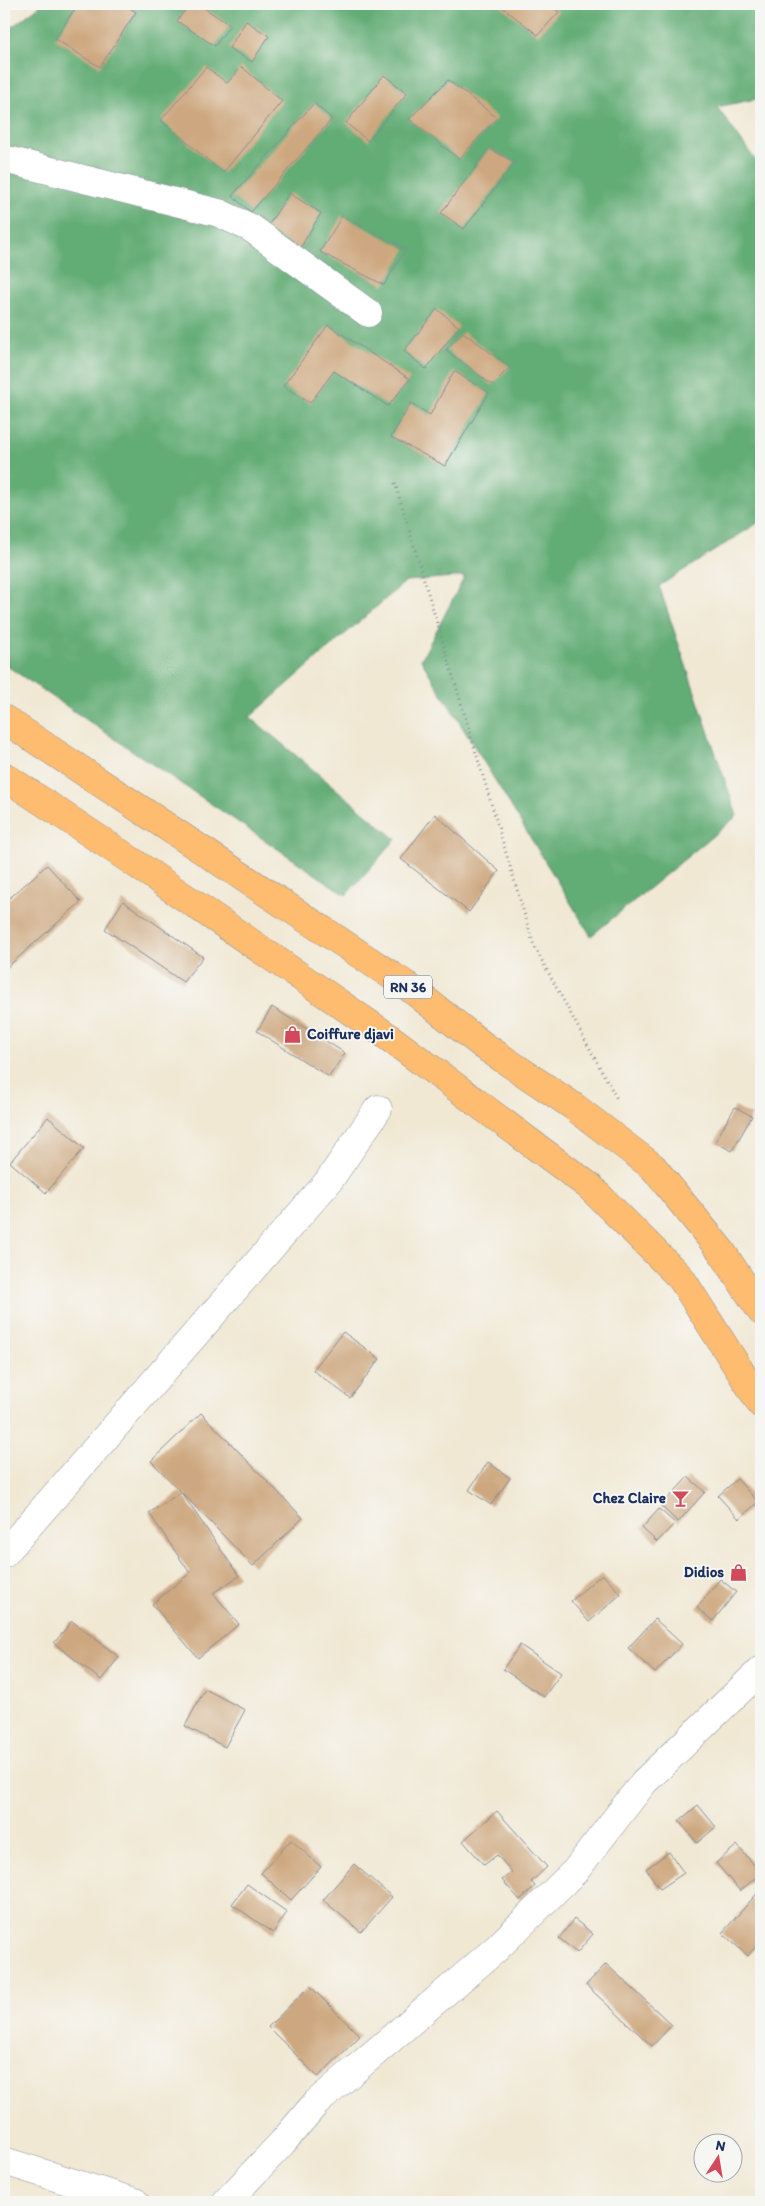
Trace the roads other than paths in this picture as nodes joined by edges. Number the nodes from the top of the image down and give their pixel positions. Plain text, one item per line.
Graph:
1 (4, 159) edge
2 (368, 313) dead end
3 (4, 719) edge
4 (4, 776) edge
5 (378, 1109) dead end
6 (761, 1311) edge
7 (761, 1404) edge
8 (4, 1554) edge
9 (761, 1670) edge
10 (4, 2161) edge
11 (135, 2202) edge
12 (226, 2202) edge

1 - 2 street
3 - 6 main road, RN 36
4 - 7 main road
5 - 8 street
9 - 12 street
10 - 11 street

